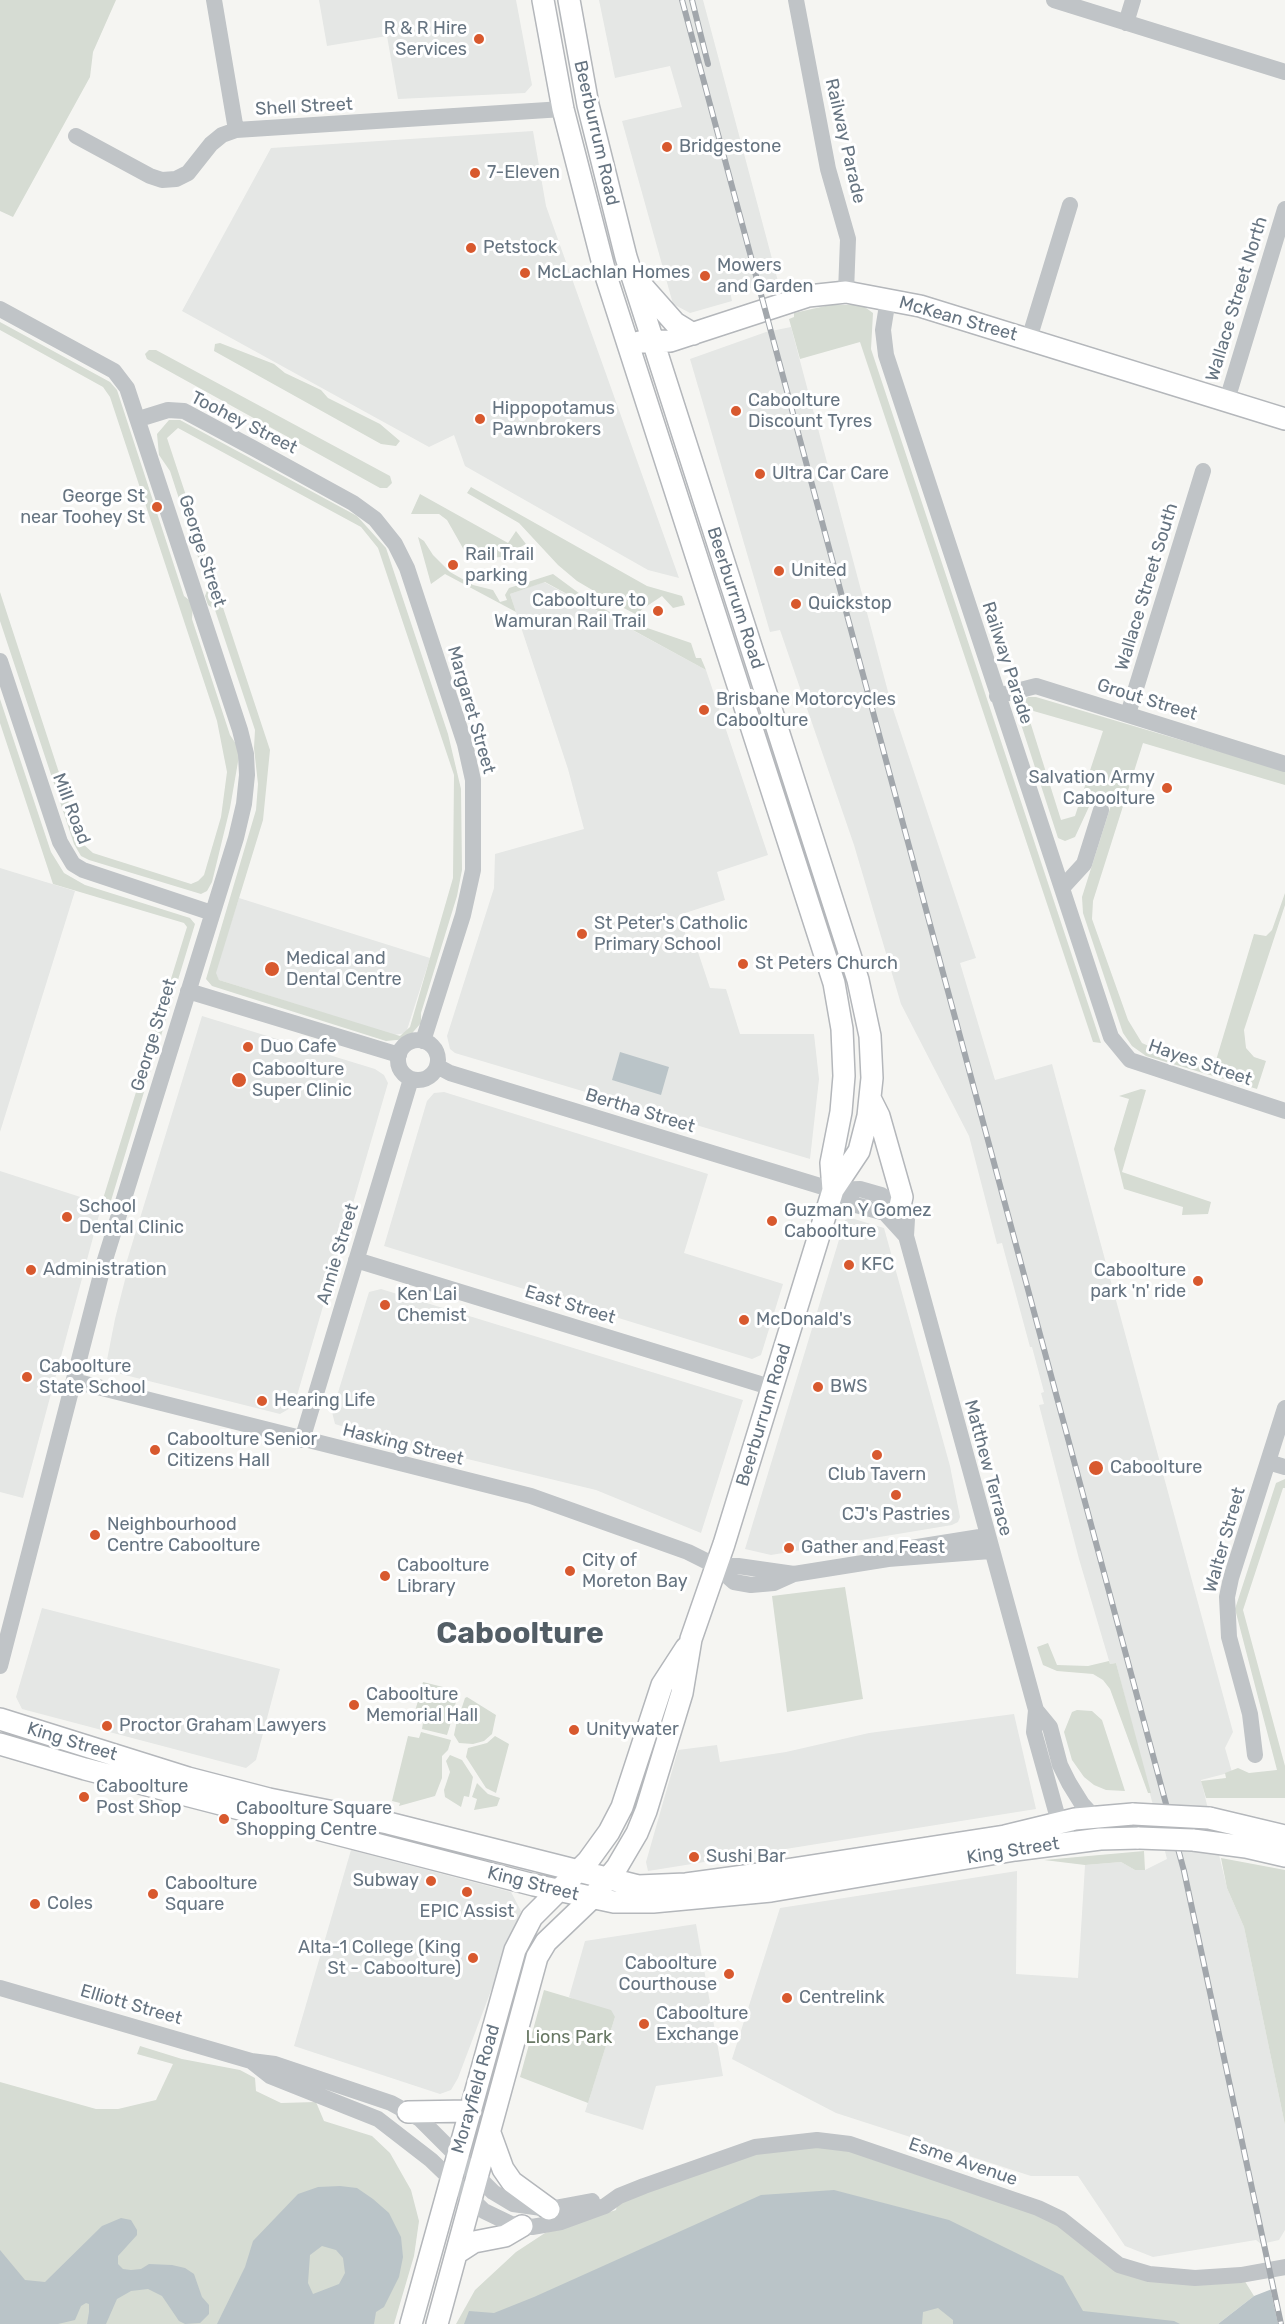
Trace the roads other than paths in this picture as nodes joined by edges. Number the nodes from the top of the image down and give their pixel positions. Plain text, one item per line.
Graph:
1 (214, 0) edge
2 (543, 0) edge
3 (569, 0) edge
4 (796, 0) edge
5 (1054, 0) edge
6 (1133, 0) edge
7 (1126, 22) junction
8 (1285, 72) edge
9 (563, 109) junction
10 (236, 130) junction
11 (76, 136) dead end
12 (1070, 205) dead end
13 (1285, 209) edge
14 (631, 273) junction
15 (846, 292) junction
16 (888, 299) junction
17 (0, 309) edge
18 (693, 334) junction
19 (1029, 339) junction
20 (627, 342) junction
21 (653, 343) junction
22 (1227, 400) junction
23 (1285, 418) edge
24 (139, 419) junction
25 (1203, 471) dead end
26 (389, 534) joint
27 (0, 661) edge
28 (997, 696) junction
29 (1128, 714) junction
30 (1285, 764) edge
31 (1101, 810) dead end
32 (1062, 888) junction
33 (212, 913) junction
34 (188, 991) junction
35 (1111, 1037) joint
36 (423, 1041) junction
37 (399, 1055) junction
38 (437, 1066) junction
39 (411, 1079) junction
40 (870, 1098) junction
41 (1285, 1111) edge
42 (833, 1190) junction
43 (900, 1206) junction
44 (906, 1236) junction
45 (356, 1260) junction
46 (74, 1381) junction
47 (773, 1388) junction
48 (1285, 1408) edge
49 (302, 1440) junction
50 (1268, 1462) junction
51 (1285, 1467) edge
52 (988, 1544) junction
53 (716, 1566) junction
54 (691, 1640) junction
55 (0, 1666) edge
56 (1036, 1710) junction
57 (0, 1719) edge
58 (0, 1744) edge
59 (1255, 1755) dead end
60 (1094, 1817) junction
61 (1059, 1822) junction
62 (1285, 1836) edge
63 (1077, 1841) junction
64 (1285, 1856) edge
65 (576, 1872) junction
66 (607, 1880) junction
67 (556, 1891) junction
68 (592, 1898) junction
69 (0, 1988) edge
70 (251, 2061) junction
71 (470, 2111) junction
72 (408, 2112) junction
73 (490, 2133) junction
74 (458, 2155) junction
75 (478, 2177) junction
76 (451, 2180) junction
77 (620, 2196) junction
78 (471, 2201) junction
79 (549, 2209) junction
80 (522, 2226) junction
81 (457, 2253) junction
82 (1285, 2267) edge
83 (411, 2324) edge
84 (436, 2324) edge

1 - 10 street
2 - 9 main road, Beerburrum Road
3 - 14 main road, Beerburrum Road
4 - 15 street, Railway Parade
5 - 7 street
6 - 7 street
7 - 8 street
9 - 10 street, Shell Street
9 - 20 main road, Beerburrum Road
10 - 11 street, Shell Street
12 - 19 street
13 - 22 street, Wallace Street North
14 - 18 main road
14 - 21 main road, Beerburrum Road
15 - 16 main road, McKean Street
15 - 18 main road, McKean Street
16 - 19 main road, McKean Street
16 - 28 street, Railway Parade
17 - 24 street
18 - 21 main road, McKean Street
19 - 22 main road, McKean Street
20 - 21 main road, McKean Street
20 - 42 main road, Beerburrum Road
21 - 40 main road, Beerburrum Road
22 - 23 main road, McKean Street
24 - 26 street, Toohey Street
24 - 33 street, George Street
25 - 29 street, Wallace Street South
26 - 36 street, Margaret Street
27 - 33 street, Mill Road
28 - 29 street, Grout Street
28 - 32 street, Railway Parade
29 - 30 street, Grout Street
31 - 32 street
32 - 35 street, Railway Parade
33 - 34 street, George Street
34 - 37 street
34 - 46 street, George Street
35 - 41 street, Hayes Street
36 - 37 street
36 - 38 street
37 - 39 street
38 - 39 street
38 - 42 street, Bertha Street
39 - 45 street, Annie Street
40 - 42 main road, Beerburrum Road
40 - 43 main road
42 - 43 street
42 - 44 street, Matthew Terrace
42 - 47 main road, Beerburrum Road
43 - 44 street, Matthew Terrace
44 - 52 street, Matthew Terrace
45 - 47 street, East Street
45 - 49 street, Annie Street
46 - 49 street, Hasking Street
46 - 55 street, George Street
47 - 53 main road, Beerburrum Road
48 - 50 street, Walter Street
49 - 53 street, Hasking Street
50 - 51 street
50 - 59 street, Walter Street
52 - 53 street
52 - 56 street, Matthew Terrace
53 - 54 main road, Beerburrum Road
54 - 65 main road, Beerburrum Road
54 - 66 main road, Beerburrum Road
56 - 60 street, Matthew Terrace
56 - 61 street, Matthew Terrace
57 - 65 main road, King Street
58 - 67 main road, King Street
60 - 61 main road, King Street
60 - 62 main road, King Street, bridge
61 - 63 street, Matthew Terrace
61 - 66 main road, King Street
63 - 64 main road, King Street, bridge
63 - 68 main road, King Street
65 - 66 main road, King Street
65 - 67 main road, Morayfield Road
66 - 68 main road, Morayfield Road
67 - 68 main road, King Street
67 - 71 main road, Morayfield Road
68 - 73 main road, Morayfield Road
69 - 70 street, Elliott Street
70 - 72 street, Elliott Street
70 - 76 street, Elliott Street
71 - 72 main road
71 - 74 main road, Morayfield Road
72 - 74 street, Elliott Street
73 - 75 main road, Morayfield Road
73 - 79 main road
74 - 75 street, Elliott Street
74 - 76 main road, Morayfield Road
75 - 78 main road, Morayfield Road
75 - 79 street, Esme Avenue
76 - 78 street, Elliott Street
76 - 83 main road, Morayfield Road
77 - 79 street, Esme Avenue
77 - 80 street, Esme Avenue
77 - 82 street, Esme Avenue
78 - 80 street, Esme Avenue
78 - 81 main road, Morayfield Road
80 - 81 main road
81 - 84 main road, Morayfield Road

